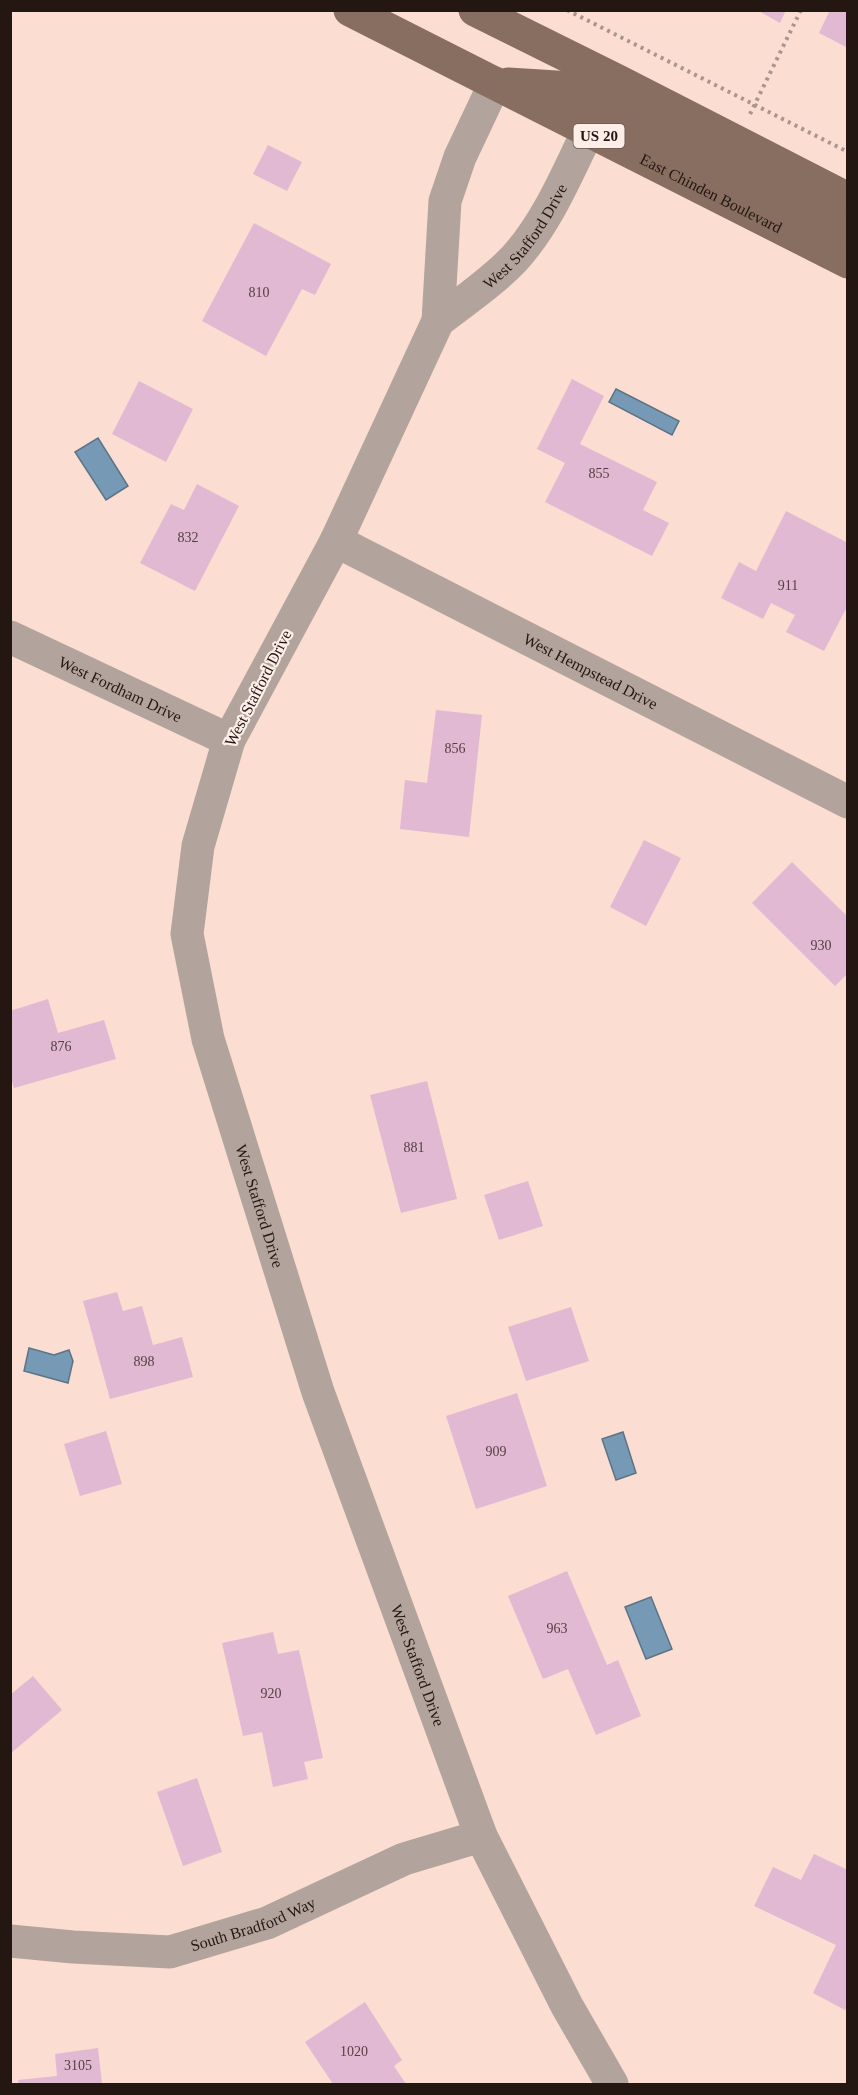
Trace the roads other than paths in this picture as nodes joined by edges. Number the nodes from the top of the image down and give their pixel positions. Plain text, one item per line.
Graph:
1 (350, 10) edge
2 (475, 10) edge
3 (495, 83) junction
4 (588, 130) junction
5 (848, 199) edge
6 (848, 229) edge
7 (848, 262) edge
8 (438, 321) junction
9 (336, 541) junction
10 (10, 637) edge
11 (229, 740) junction
12 (848, 802) edge
13 (481, 1836) junction
14 (10, 1941) edge
15 (612, 2085) edge

1 - 3 main road, East Chinden Boulevard / US 20
2 - 5 main road
3 - 4 main road, East Chinden Boulevard / US 20
3 - 6 main road
3 - 8 street, West Stafford Drive
4 - 7 main road, East Chinden Boulevard / US 20
4 - 8 street, West Stafford Drive
8 - 9 street, West Stafford Drive
9 - 11 street, West Stafford Drive
9 - 12 street, West Hempstead Drive
10 - 11 street, West Fordham Drive
11 - 13 street, West Stafford Drive
13 - 14 street, South Bradford Way
13 - 15 street, West Stafford Drive

